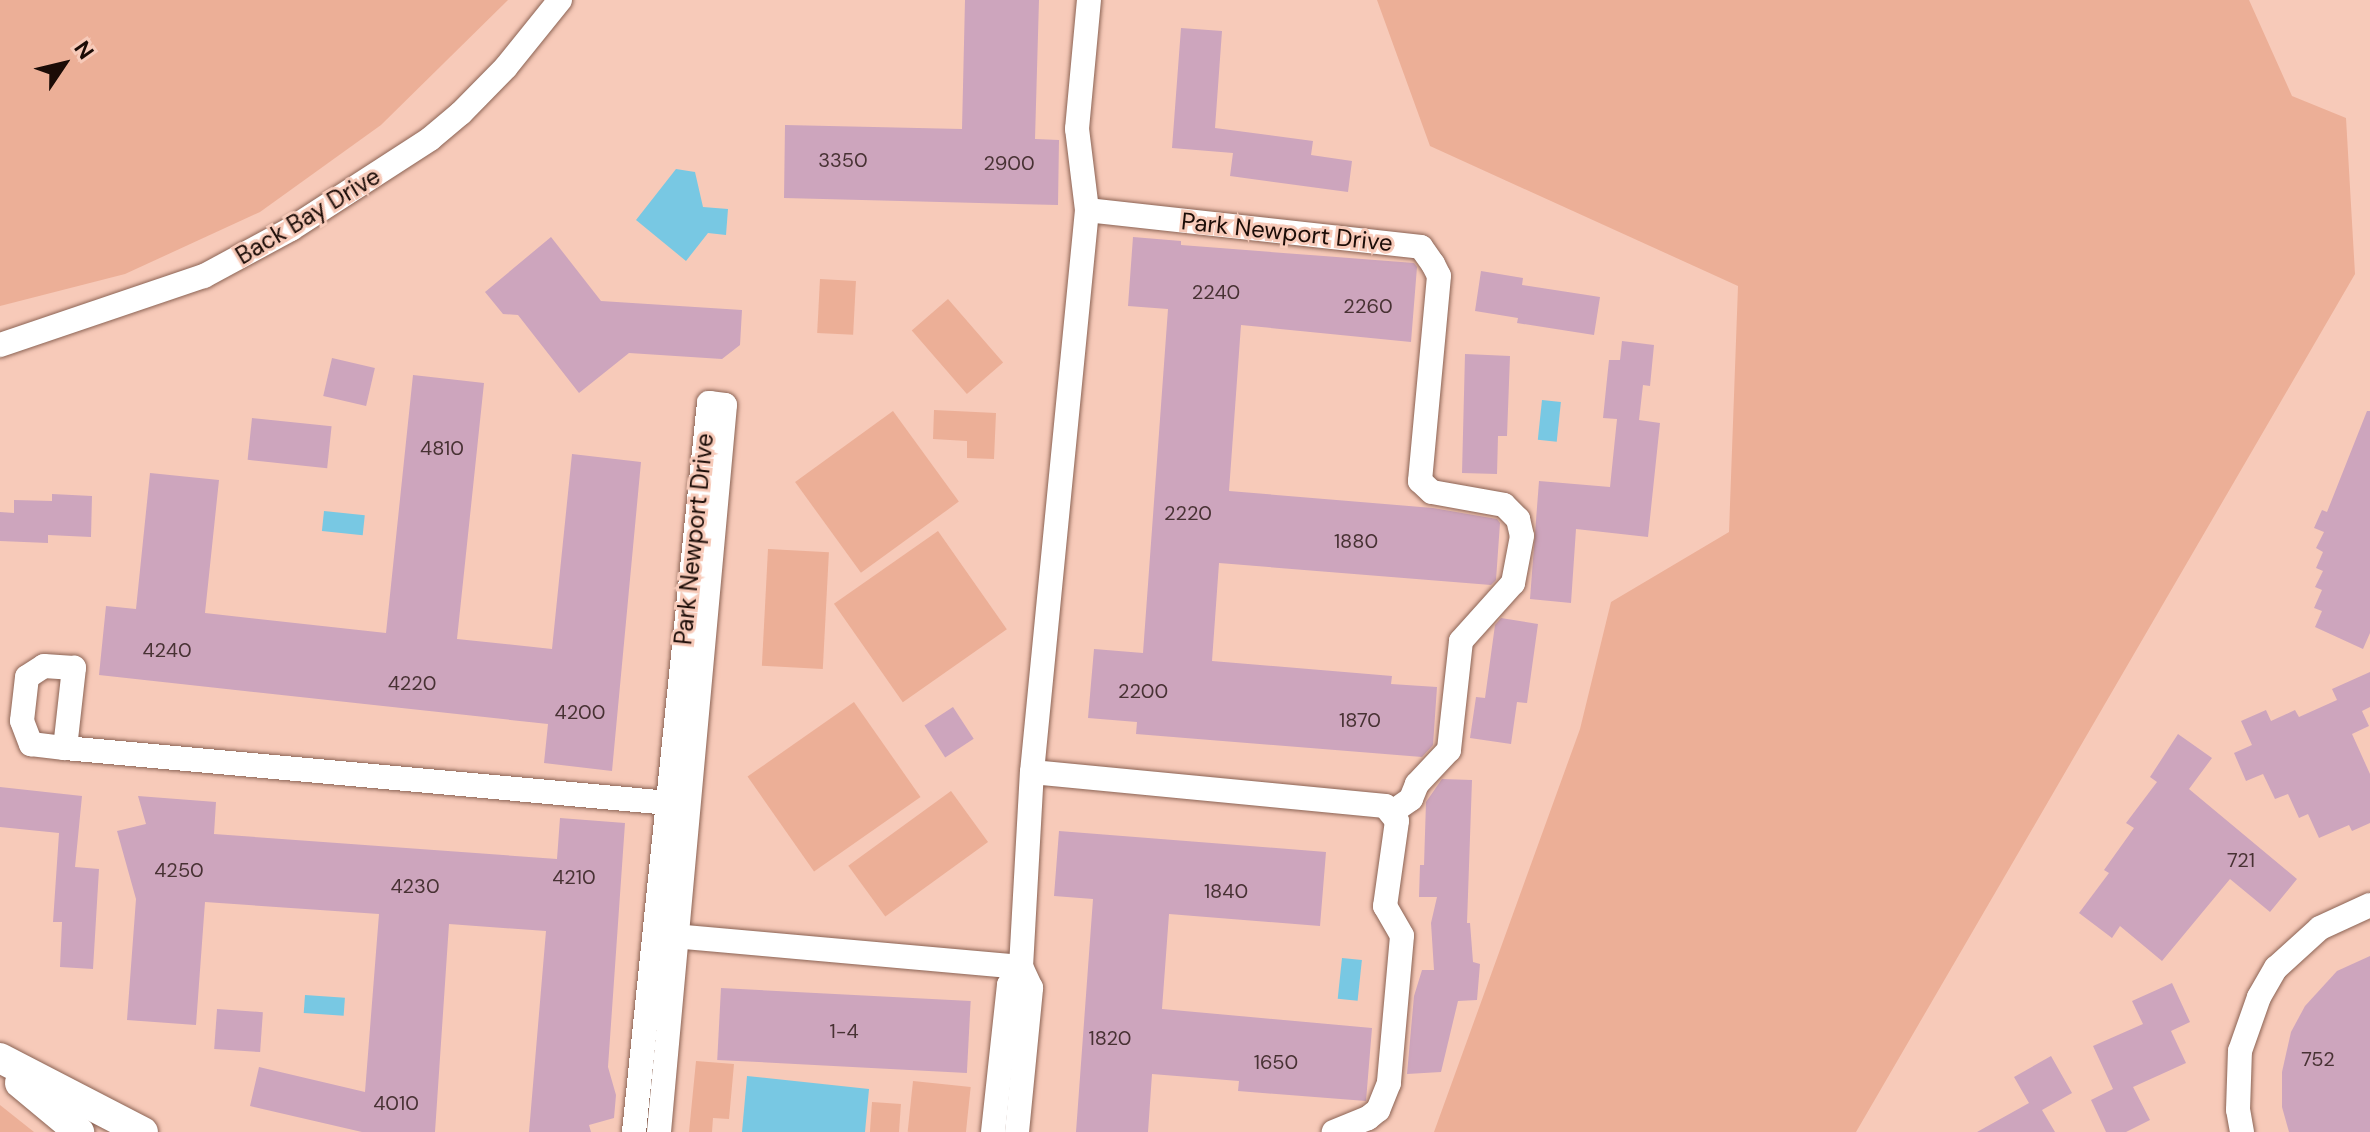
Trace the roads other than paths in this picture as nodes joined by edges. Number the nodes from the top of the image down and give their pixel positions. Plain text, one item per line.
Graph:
1 (560, 0) edge
2 (1089, 0) edge
3 (1087, 210) junction
4 (0, 345) edge
5 (65, 748) dead end
6 (1032, 772) junction
7 (678, 804) junction
8 (1391, 813) junction
9 (2370, 905) edge
10 (664, 935) junction
11 (1021, 967) junction
12 (0, 1058) edge
13 (0, 1067) edge
14 (79, 1132) edge
15 (143, 1132) edge
16 (634, 1132) edge
17 (659, 1132) edge
18 (993, 1132) edge
19 (1017, 1132) edge
20 (1334, 1132) edge
21 (2242, 1132) edge

1 - 4 street, Back Bay Drive
2 - 3 street
3 - 6 street
3 - 8 street, Park Newport Drive
5 - 7 street
6 - 8 street
6 - 11 street
7 - 7 street, Park Newport Drive
7 - 10 street, Park Newport Drive
8 - 20 street
9 - 21 street
10 - 11 street
10 - 16 street, Park Newport Drive
10 - 17 street, Park Newport Drive
11 - 18 street
11 - 19 street
12 - 15 street
13 - 14 street

